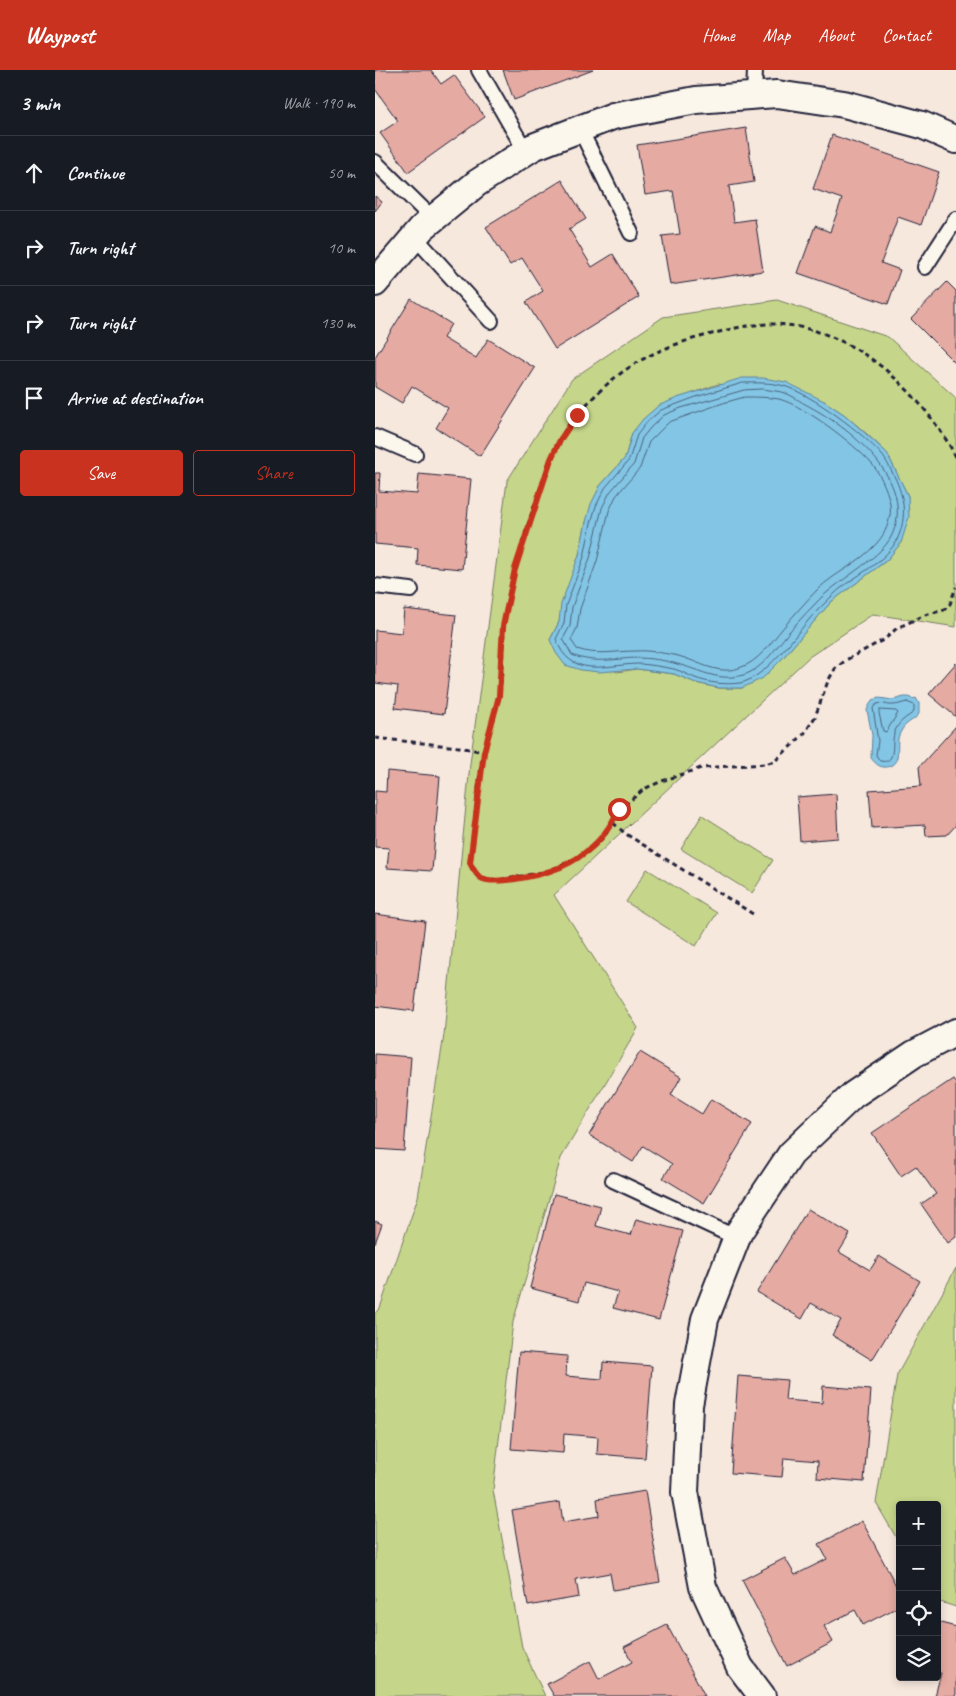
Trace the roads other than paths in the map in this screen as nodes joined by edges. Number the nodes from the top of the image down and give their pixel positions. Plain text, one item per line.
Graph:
1 (479, 70) edge
2 (755, 70) edge
3 (754, 96) junction
4 (580, 129) junction
5 (956, 140) edge
6 (526, 152) junction
7 (375, 162) edge
8 (433, 219) junction
9 (956, 219) edge
10 (631, 233) dead end
11 (415, 237) junction
12 (925, 267) dead end
13 (375, 283) edge
14 (491, 321) dead end
15 (375, 437) edge
16 (415, 454) dead end
17 (375, 586) edge
18 (411, 590) dead end
19 (956, 1032) edge
20 (613, 1180) dead end
21 (737, 1238) junction
22 (762, 1696) edge

1 - 6 lane
2 - 3 lane
3 - 4 street
3 - 5 street
4 - 6 street
4 - 10 lane
6 - 8 street
7 - 8 lane
8 - 11 street
9 - 12 lane
11 - 13 street
11 - 14 lane
15 - 16 lane
17 - 18 lane
19 - 21 street
20 - 21 lane
21 - 22 street

